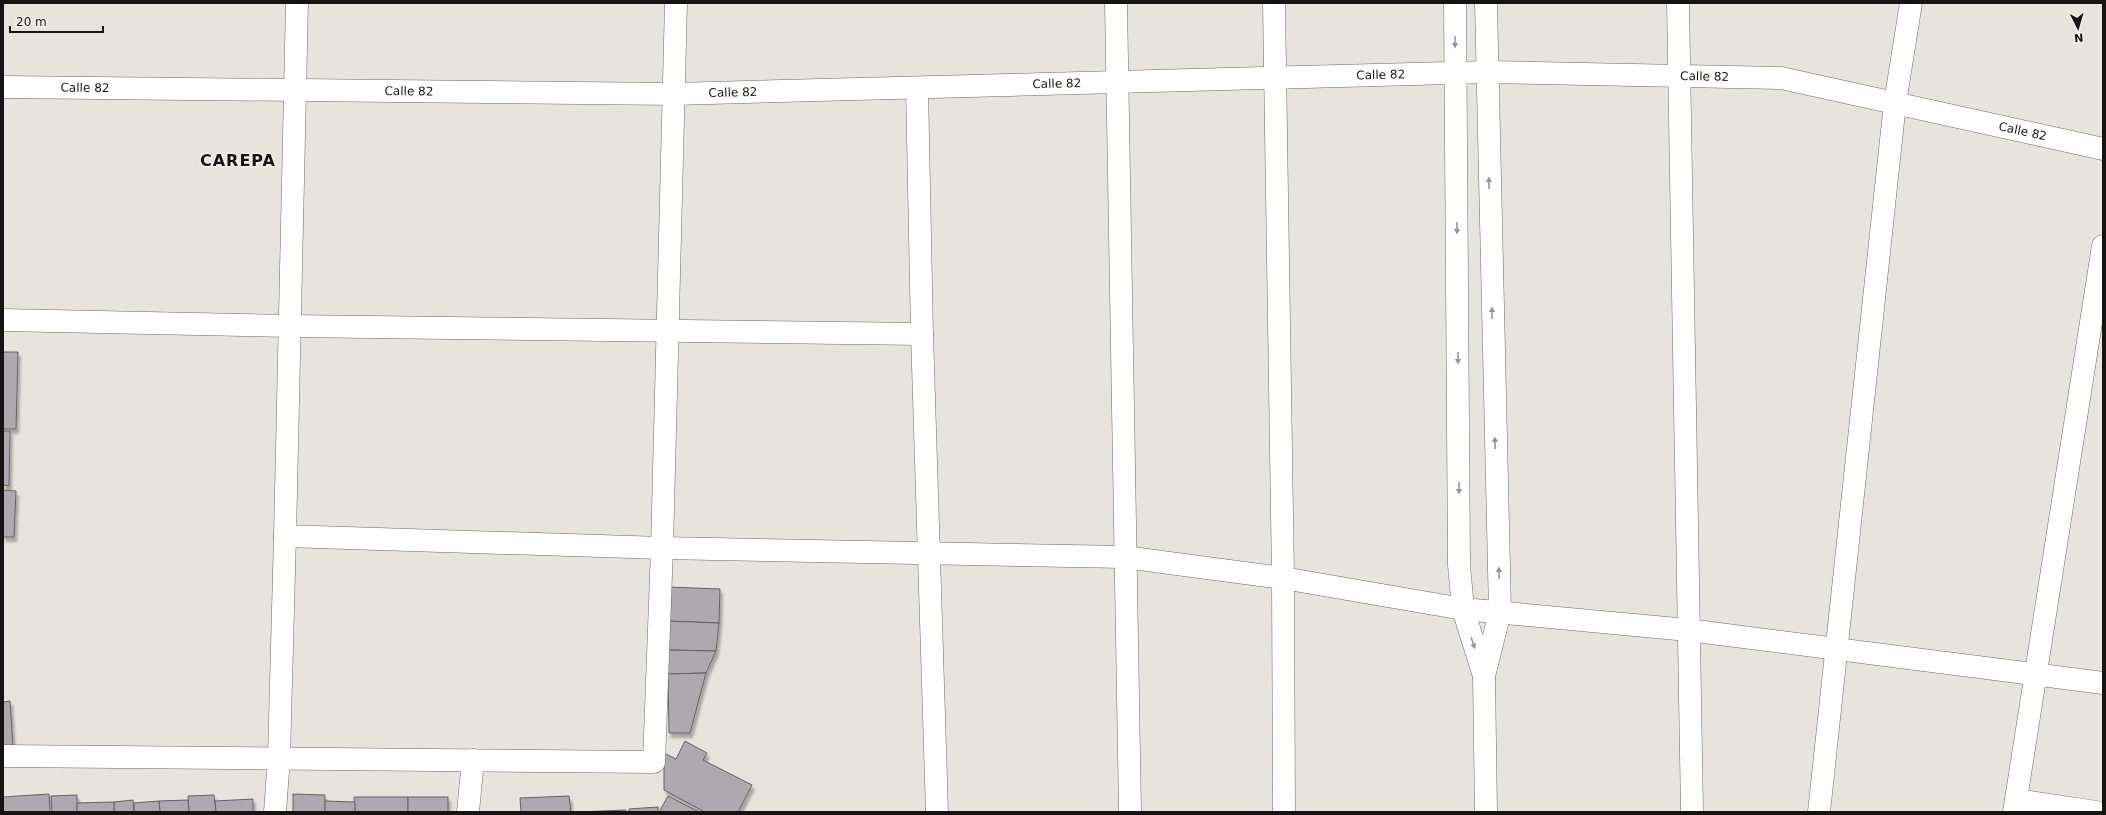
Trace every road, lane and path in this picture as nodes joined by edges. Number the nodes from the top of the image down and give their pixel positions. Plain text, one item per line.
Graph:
1 (297, 3) edge
2 (676, 3) edge
3 (1116, 3) edge
4 (1274, 3) edge
5 (1455, 3) edge
6 (1486, 3) edge
7 (1678, 3) edge
8 (1911, 3) edge
9 (1487, 72) junction
10 (1456, 73) junction
11 (1679, 76) junction
12 (1275, 78) junction
13 (1117, 83) junction
14 (3, 87) edge
15 (917, 88) junction
16 (295, 89) junction
17 (674, 94) junction
18 (1895, 103) junction
19 (2103, 149) edge
20 (2103, 246) edge
21 (3, 320) edge
22 (290, 326) junction
23 (666, 331) junction
24 (922, 334) junction
25 (285, 536) junction
26 (662, 548) junction
27 (930, 554) junction
28 (1124, 557) junction
29 (1283, 578) junction
30 (1462, 609) junction
31 (1500, 612) junction
32 (1688, 630) junction
33 (1836, 649) junction
34 (2036, 674) junction
35 (1484, 676) junction
36 (2103, 683) edge
37 (3, 756) edge
38 (279, 757) junction
39 (473, 760) junction
40 (2015, 806) edge
41 (275, 812) edge
42 (468, 812) edge
43 (937, 812) edge
44 (1130, 812) edge
45 (1284, 812) edge
46 (1486, 812) edge
47 (1692, 812) edge
48 (1819, 812) edge
49 (2096, 812) edge

1 - 16 street
2 - 17 street
3 - 13 street
4 - 12 street
5 -> 10 street
6 - 9 street
7 - 11 street
8 - 18 street
9 - 10 street, Calle 82
9 - 11 street, Calle 82
31 -> 9 street
10 - 12 street, Calle 82
10 -> 30 street
11 - 18 street, Calle 82
11 - 32 street
12 - 13 street, Calle 82
12 - 29 street
13 - 15 street, Calle 82
13 - 28 street
14 - 16 street, Calle 82
15 - 17 street, Calle 82
15 - 24 street
16 - 17 street, Calle 82
16 - 22 street
17 - 23 street
18 - 19 street, Calle 82
18 - 33 street
20 - 34 street
21 - 22 street
22 - 23 street
22 - 25 street
23 - 24 street
23 - 26 street
24 - 27 street
25 - 26 street
25 - 38 street
26 - 27 street
26 - 39 street
27 - 28 street
27 - 43 street
28 - 29 street
28 - 44 street
29 - 30 street
29 - 45 street
30 - 31 street
30 -> 35 street
31 - 32 street
31 - 35 street
32 - 33 street
32 - 47 street
33 - 34 street
33 - 48 street
34 - 36 street
34 - 40 street
35 - 46 street
37 - 38 street
38 - 39 street
38 - 41 street
39 - 42 street
40 - 49 street

